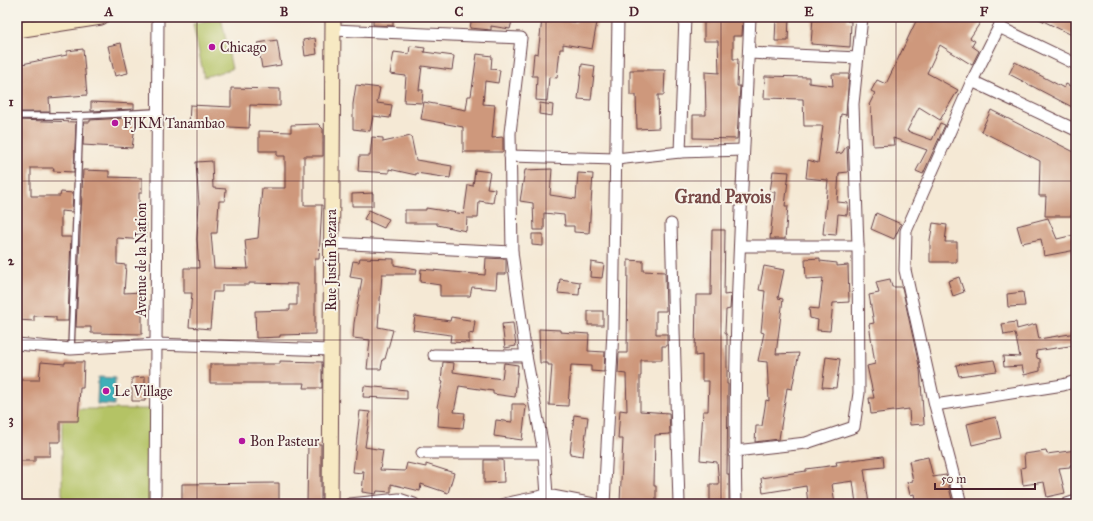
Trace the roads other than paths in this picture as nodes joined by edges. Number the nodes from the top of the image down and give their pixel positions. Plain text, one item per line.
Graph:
1 (158, 17) edge
2 (618, 17) edge
3 (685, 17) edge
4 (750, 17) edge
5 (862, 17) edge
6 (92, 18) edge
7 (1000, 22) edge
8 (333, 23) edge
9 (17, 30) edge
10 (749, 53) junction
11 (858, 58) junction
12 (1076, 64) edge
13 (972, 81) junction
14 (156, 112) junction
15 (17, 116) edge
16 (80, 116) junction
17 (1076, 130) edge
18 (743, 150) junction
19 (680, 152) junction
20 (510, 156) junction
21 (616, 159) junction
22 (671, 224) dead end
23 (332, 243) junction
24 (740, 246) junction
25 (858, 246) junction
26 (512, 252) junction
27 (17, 344) edge
28 (156, 344) junction
29 (71, 350) junction
30 (331, 350) junction
31 (434, 355) dead end
32 (526, 356) junction
33 (1076, 380) edge
34 (935, 405) junction
35 (735, 451) junction
36 (544, 452) junction
37 (422, 453) dead end
38 (547, 495) junction
39 (1076, 501) edge
40 (155, 504) edge
41 (330, 504) edge
42 (350, 504) edge
43 (414, 504) edge
44 (504, 504) edge
45 (594, 504) edge
46 (604, 504) edge
47 (679, 504) edge
48 (736, 504) edge
49 (961, 504) edge
50 (1066, 504) edge

1 - 14 street, Avenue de la Nation
2 - 21 street
3 - 19 street
4 - 10 street
5 - 11 street
6 - 9 main road
7 - 12 street
7 - 13 street
8 - 20 street
8 - 23 main road, Rue Justin Bezara
10 - 11 street
10 - 18 street
11 - 25 street
13 - 17 street
13 - 34 street
14 - 16 lane
14 - 28 street, Avenue de la Nation
15 - 16 lane
16 - 29 lane
18 - 19 street
18 - 24 street
19 - 21 street
20 - 21 street
20 - 26 street
21 - 46 street
22 - 47 street
23 - 26 street
23 - 30 main road, Rue Justin Bezara
24 - 25 street
24 - 35 street
25 - 35 street
26 - 32 street
27 - 29 street
28 - 29 street
28 - 30 street
28 - 40 street, Avenue de la Nation
30 - 41 main road, Rue Justin Bezara
31 - 32 street
32 - 36 street
33 - 34 street
34 - 49 street
35 - 48 street
36 - 37 street
36 - 38 street
38 - 44 street
38 - 45 street
39 - 50 street
42 - 43 street

